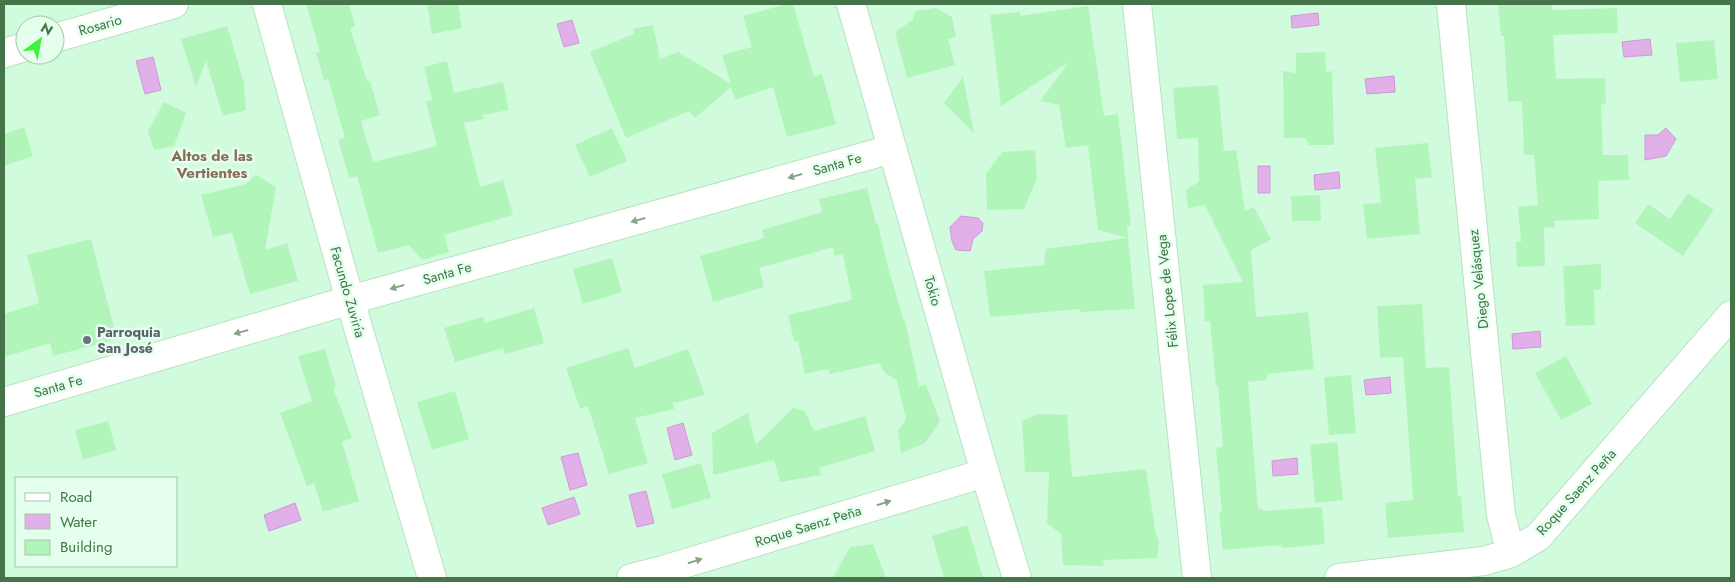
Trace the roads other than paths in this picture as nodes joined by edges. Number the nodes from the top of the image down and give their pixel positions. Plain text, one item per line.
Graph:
1 (174, 4) edge
2 (267, 4) edge
3 (851, 4) edge
4 (1137, 4) edge
5 (1451, 4) edge
6 (65, 35) edge
7 (892, 149) junction
8 (350, 300) junction
9 (1731, 315) edge
10 (4, 402) edge
11 (985, 472) junction
12 (1511, 553) junction
13 (664, 574) edge
14 (432, 578) edge
15 (631, 578) edge
16 (1017, 578) edge
17 (1197, 578) edge
18 (1339, 578) edge

1 - 6 street, Rosario
2 - 8 street, Facundo Zuviría
3 - 7 street, Tokio
4 - 17 street, Félix Lope de Vega
5 - 12 street, Diego Velásquez
7 -> 8 street, Santa Fe
7 - 11 street, Tokio
8 -> 10 street, Santa Fe
8 - 14 street, Facundo Zuviría
9 - 12 street, Roque Saenz Peña
13 -> 11 street, Roque Saenz Peña
11 - 16 street, Tokio
12 - 18 street, Roque Saenz Peña
13 - 15 street, Roque Saenz Peña

